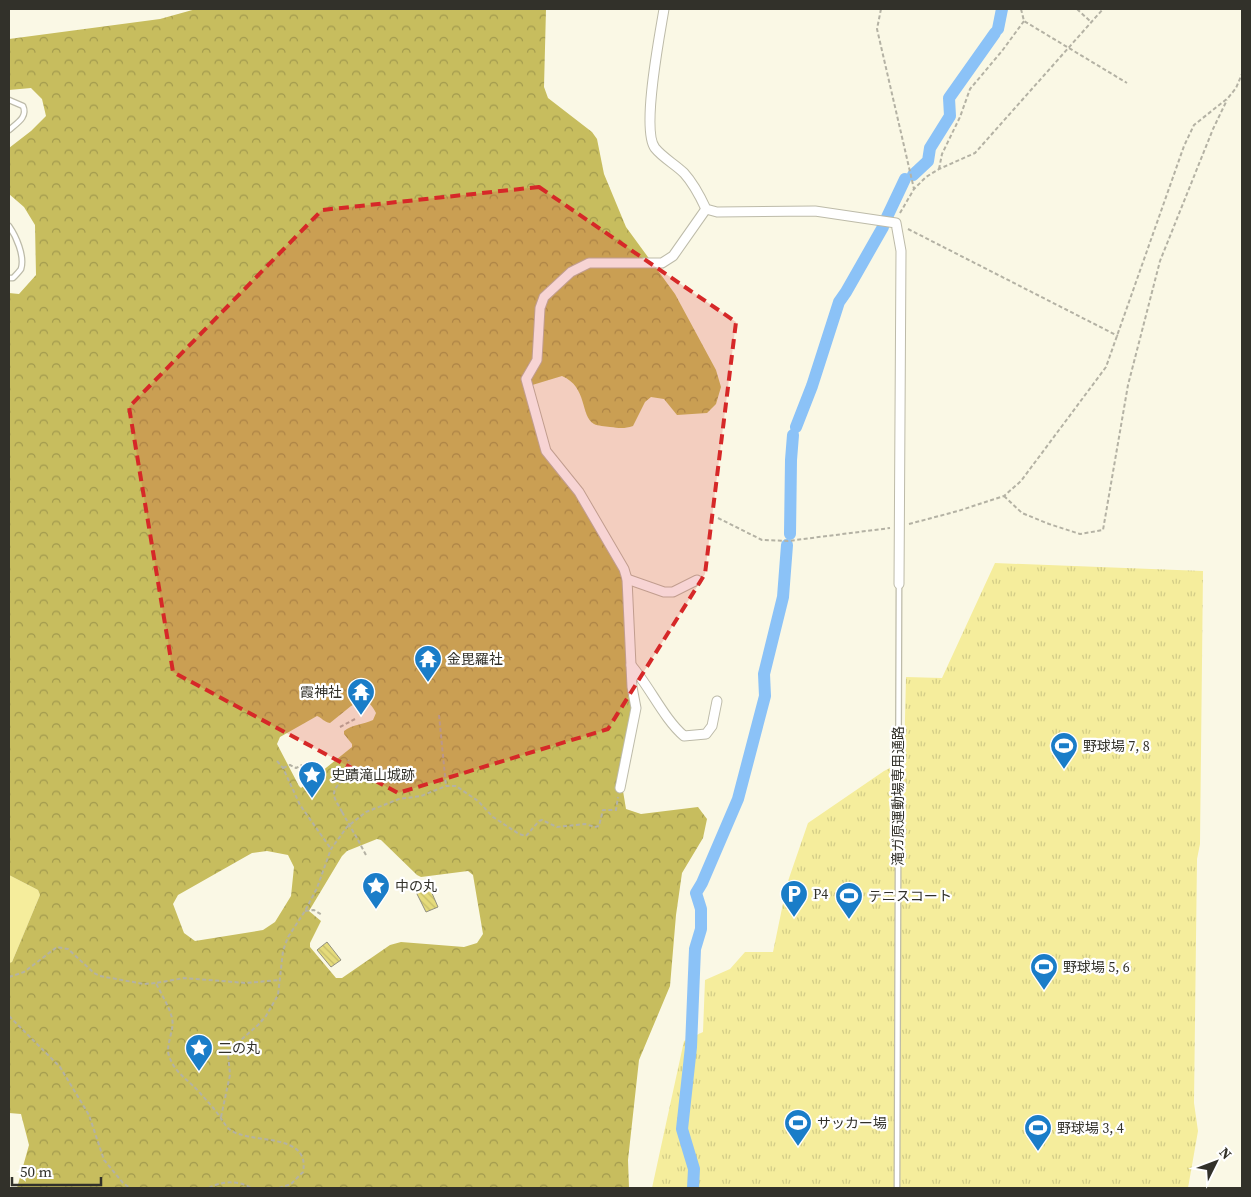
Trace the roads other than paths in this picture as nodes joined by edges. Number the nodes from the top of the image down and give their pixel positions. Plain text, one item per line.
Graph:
1 (664, 9) edge
2 (9, 100) edge
3 (9, 130) edge
4 (706, 209) junction
5 (9, 226) edge
6 (9, 278) edge
7 (627, 579) junction
8 (697, 580) dead end
9 (899, 584) joint
10 (632, 665) junction
11 (716, 701) dead end
12 (620, 788) road end
13 (897, 1188) edge

1 - 4 street
2 - 3 lane
4 - 7 street
4 - 9 street
5 - 6 lane
7 - 8 street
7 - 10 street
9 - 13 lane, 滝ガ原運動場専用通路
10 - 11 street
10 - 12 street

